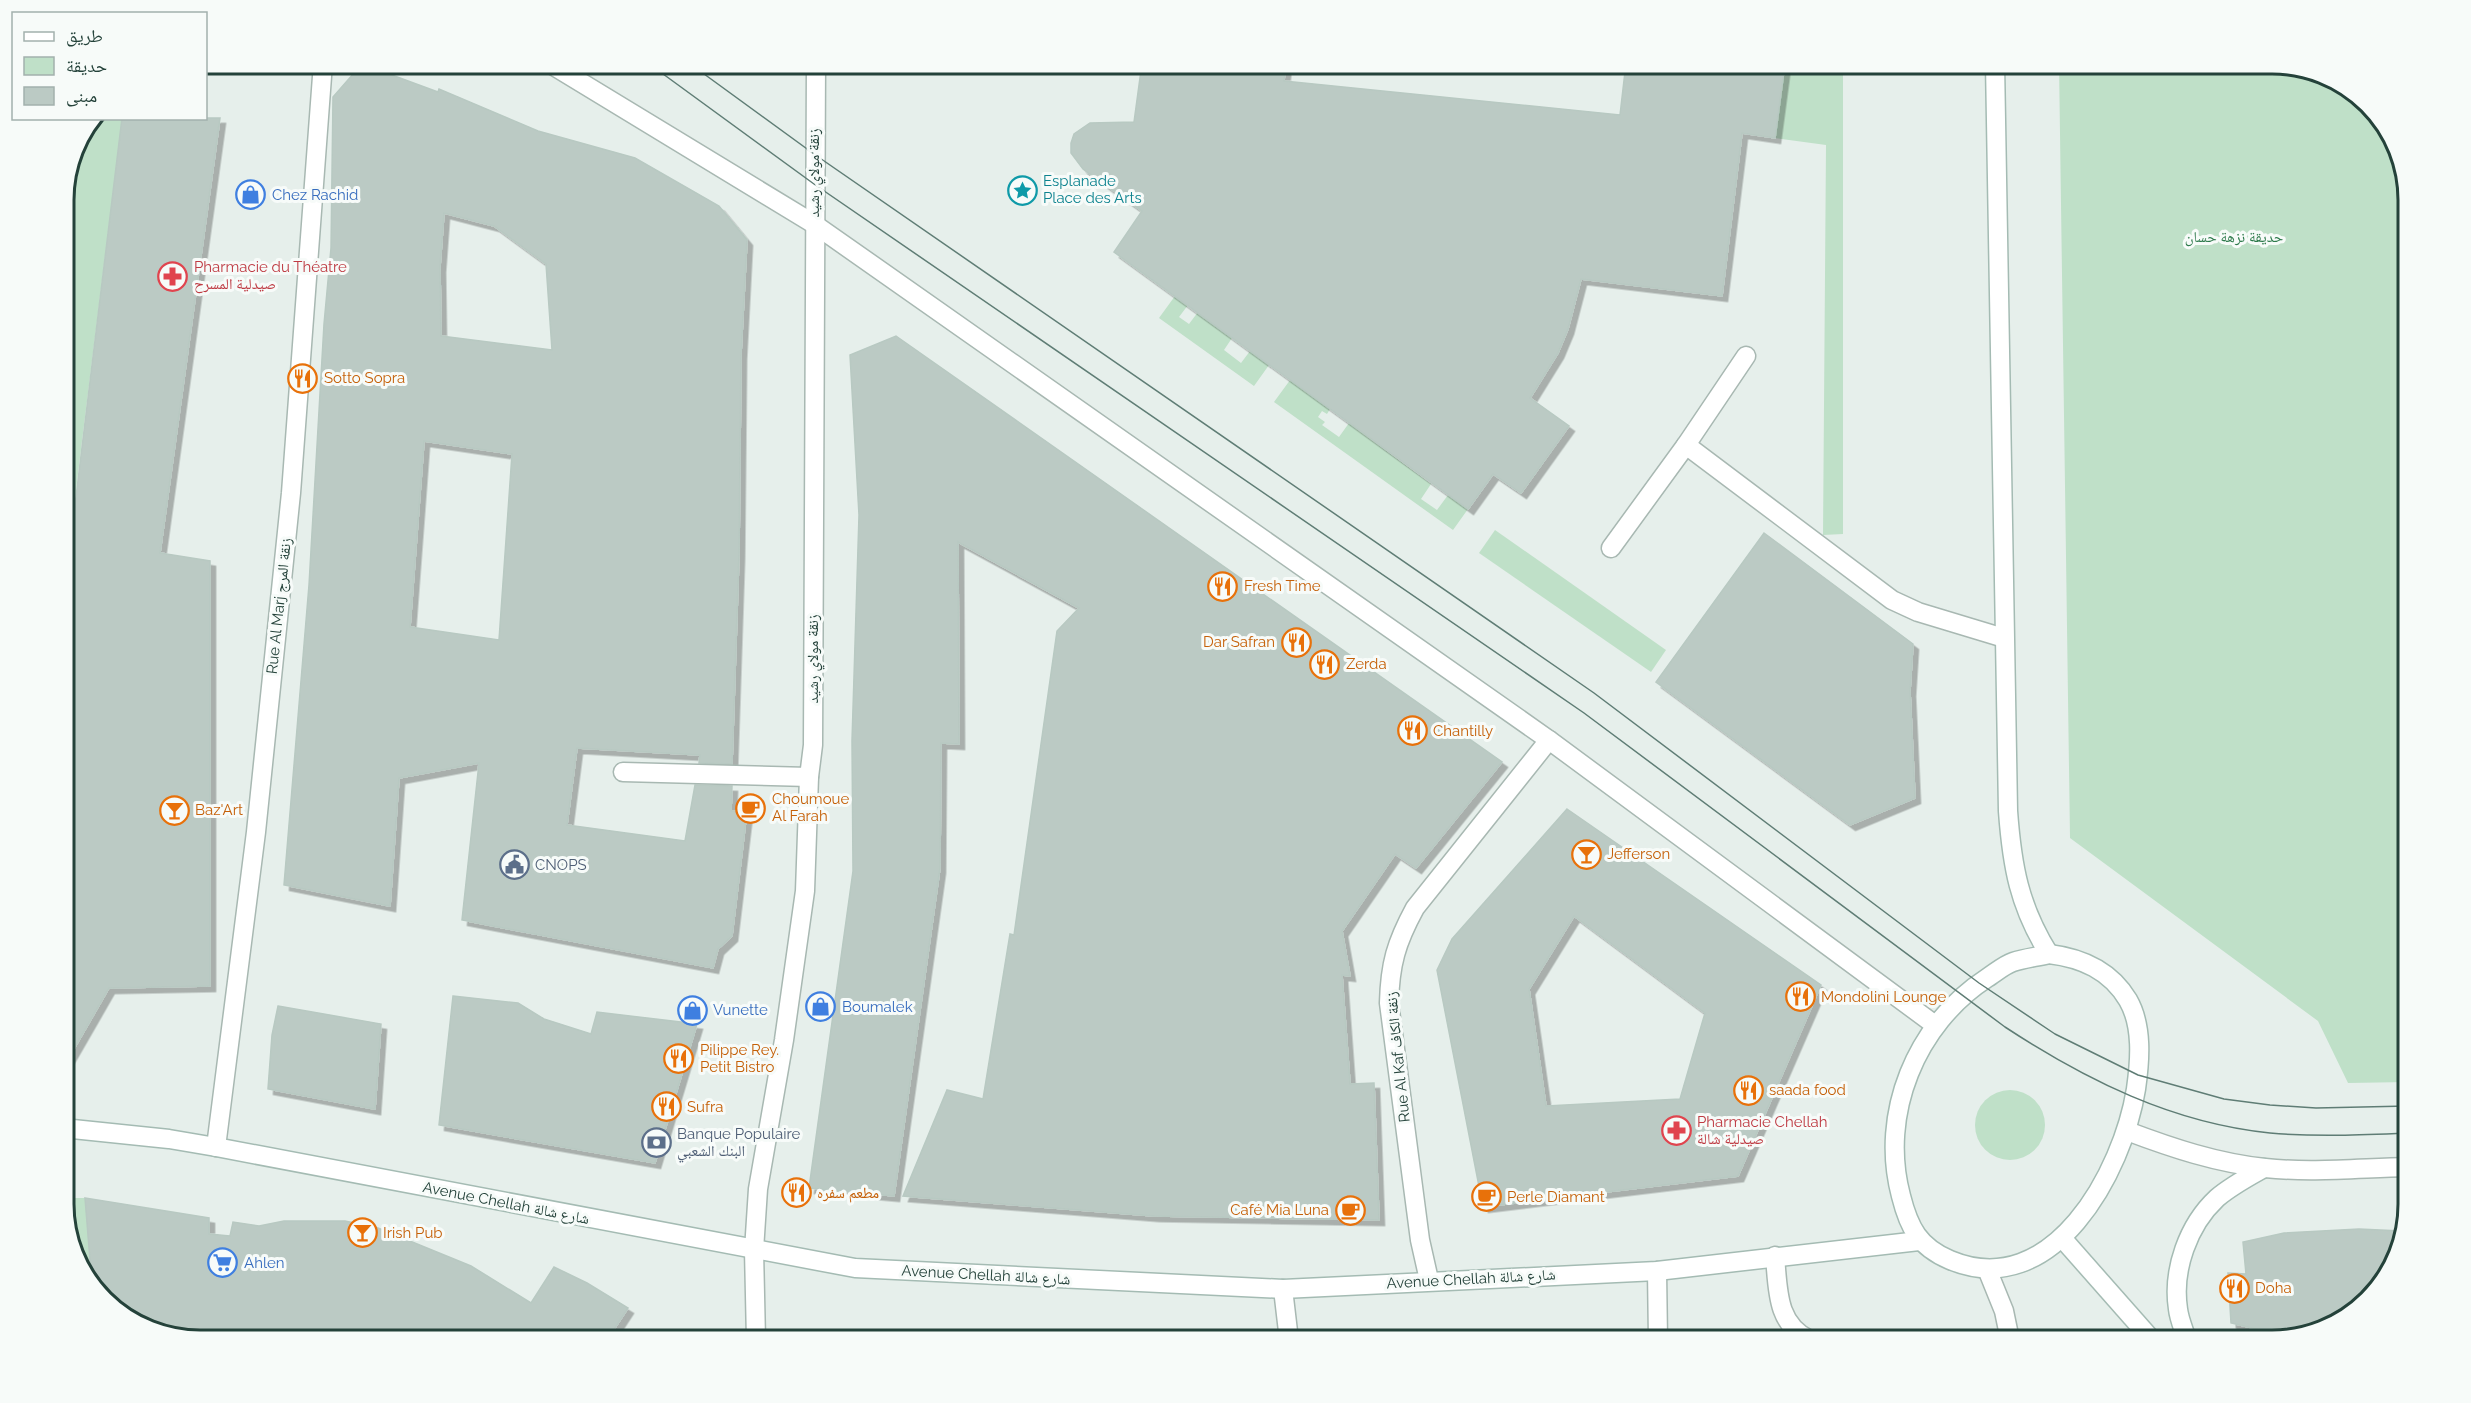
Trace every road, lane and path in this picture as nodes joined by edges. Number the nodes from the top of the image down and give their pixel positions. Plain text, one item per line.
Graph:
1 (322, 74) edge
2 (567, 74) edge
3 (816, 74) edge
4 (1995, 74) edge
5 (814, 224) junction
6 (1746, 356) dead end
7 (1686, 445) junction
8 (1611, 548) dead end
9 (2004, 638) junction
10 (1549, 740) junction
11 (623, 772) dead end
12 (809, 777) junction
13 (2049, 954) junction
14 (1935, 1025) junction
15 (74, 1129) edge
16 (2127, 1131) junction
17 (216, 1147) junction
18 (2398, 1167) edge
19 (2264, 1168) junction
20 (2062, 1238) junction
21 (1919, 1241) junction
22 (754, 1250) junction
23 (1775, 1256) junction
24 (1988, 1269) junction
25 (1657, 1271) junction
26 (1429, 1280) junction
27 (1283, 1289) junction
28 (756, 1330) edge
29 (1288, 1330) edge
30 (1658, 1330) edge
31 (1794, 1330) edge
32 (2008, 1330) edge
33 (2143, 1330) edge
34 (2184, 1330) edge

1 - 17 street, Rue Al Marj زنقة المرج
2 - 5 street
3 - 5 street, زنقة مولاي رشيد
4 - 9 street
5 - 10 street
5 - 12 street, زنقة مولاي رشيد
6 - 7 street
7 - 8 street
7 - 9 street
9 - 13 street
10 - 14 street
10 - 26 street, Rue Al Kaf زنقة الكاف
11 - 12 street
12 - 22 street, زنقة مولاي رشيد
13 - 14 street
13 - 16 street
14 - 21 street
15 - 17 street, Avenue Chellah شارع شالة
16 - 19 street
16 - 20 street
17 - 22 street, Avenue Chellah شارع شالة
18 - 19 street
19 - 34 street
20 - 24 street
20 - 33 street
21 - 23 street, Avenue Chellah شارع شالة
21 - 24 street
22 - 27 street, Avenue Chellah شارع شالة
22 - 28 street, زنقة مولاي رشيد
23 - 25 street, Avenue Chellah شارع شالة
23 - 31 street
24 - 32 street
25 - 26 street, Avenue Chellah شارع شالة
25 - 30 street
26 - 27 street, Avenue Chellah شارع شالة
27 - 29 street

